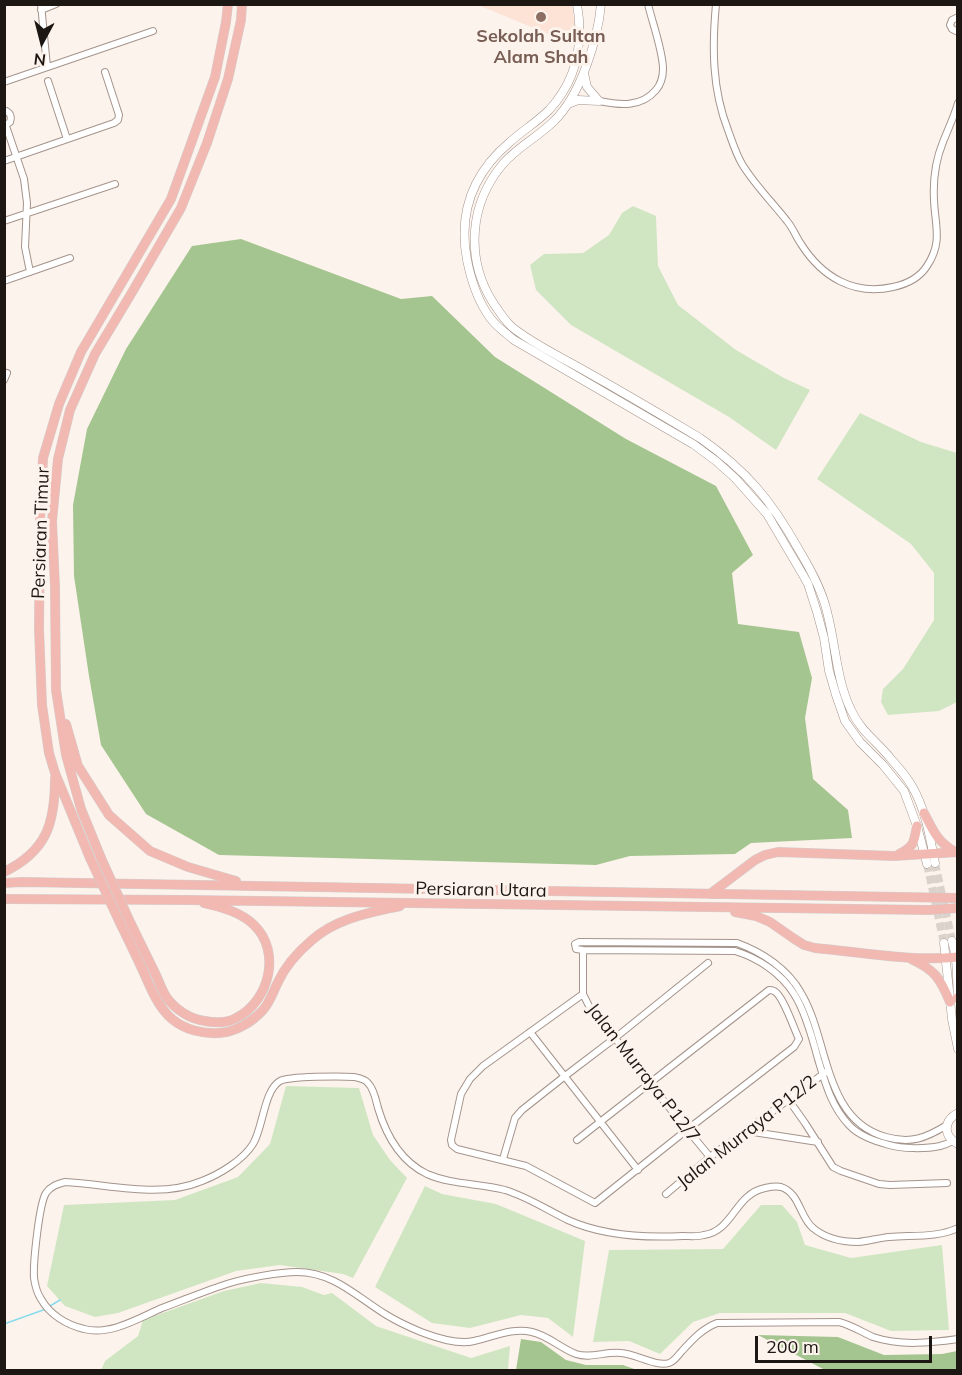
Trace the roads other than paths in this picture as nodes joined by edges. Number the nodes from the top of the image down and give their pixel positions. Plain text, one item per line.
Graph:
1 (56, 4) edge
2 (228, 4) edge
3 (242, 4) edge
4 (577, 4) edge
5 (601, 4) edge
6 (648, 4) edge
7 (716, 4) edge
8 (41, 7) edge
9 (957, 17) edge
10 (153, 32) dead end
11 (957, 32) edge
12 (47, 67) junction
13 (105, 72) dead end
14 (584, 72) junction
15 (48, 81) dead end
16 (4, 82) edge
17 (599, 101) junction
18 (957, 103) edge
19 (568, 104) junction
20 (4, 110) edge
21 (5, 126) edge
22 (67, 139) junction
23 (16, 157) junction
24 (4, 161) edge
25 (115, 184) dead end
26 (27, 213) junction
27 (4, 221) edge
28 (70, 258) dead end
29 (30, 272) junction
30 (4, 280) edge
31 (56, 690) junction
32 (55, 773) junction
33 (924, 813) junction
34 (917, 826) junction
35 (957, 852) edge
36 (894, 856) junction
37 (930, 859) junction
38 (4, 872) edge
39 (4, 883) edge
40 (253, 885) junction
41 (710, 894) junction
42 (957, 897) edge
43 (4, 899) edge
44 (188, 900) junction
45 (417, 902) junction
46 (715, 907) junction
47 (957, 908) edge
48 (948, 942) tunnel mouth
49 (908, 957) junction
50 (953, 957) edge
51 (708, 963) dead end
52 (583, 994) junction
53 (956, 999) edge
54 (530, 1032) junction
55 (615, 1038) junction
56 (957, 1048) edge
57 (826, 1072) junction
58 (565, 1076) junction
59 (649, 1083) junction
60 (788, 1100) junction
61 (957, 1113) edge
62 (599, 1121) junction
63 (947, 1125) junction
64 (688, 1129) junction
65 (747, 1131) junction
66 (577, 1140) dead end
67 (818, 1142) junction
68 (955, 1142) edge
69 (710, 1157) junction
70 (502, 1160) junction
71 (638, 1170) junction
72 (947, 1183) dead end
73 (666, 1194) dead end
74 (957, 1228) edge
75 (957, 1339) edge

1 - 8 street
2 - 32 main road, Persiaran Timur
3 - 31 main road, Persiaran Timur
4 - 34 street
5 - 14 street
6 - 17 street
7 - 18 street
8 - 12 street
9 - 11 street
10 - 12 street
12 - 16 street
13 - 22 street
14 - 17 street
14 - 19 street
15 - 22 street
17 - 19 street
19 - 33 street
20 - 21 street
21 - 23 street
22 - 23 street
23 - 24 street
23 - 26 street
25 - 26 street
26 - 27 street
26 - 29 street
28 - 29 street
29 - 30 street
31 - 40 main road
31 - 44 main road, Persiaran Timur, bridge
32 - 38 main road
32 - 45 main road, Persiaran Timur, bridge
33 - 35 main road
33 - 37 street
34 - 36 main road
34 - 37 street
35 - 37 main road
36 - 37 main road
36 - 41 main road
39 - 40 main road, Persiaran Utara
40 - 41 main road, Persiaran Utara
41 - 42 main road, Persiaran Utara
43 - 44 main road, Persiaran Utara
44 - 45 main road, Persiaran Utara
45 - 46 main road, Persiaran Utara
46 - 47 main road, Persiaran Utara
46 - 49 main road
48 - 50 street
49 - 50 main road
49 - 53 main road
50 - 53 street
51 - 55 street
52 - 54 street
52 - 55 street, Jalan Murraya P12/7
52 - 57 street, Jalan Murraya P12/7
53 - 56 street
54 - 58 street
54 - 70 street
55 - 58 street
55 - 59 street, Jalan Murraya P12/7
57 - 60 street, Jalan Murraya P12/2
57 - 63 street
57 - 68 street
58 - 62 street
58 - 70 street
59 - 62 street
59 - 64 street, Jalan Murraya P12/7
59 - 64 street
60 - 65 street, Jalan Murraya P12/2
60 - 67 street
61 - 63 street
62 - 66 street
62 - 71 street
63 - 68 street
64 - 69 street, Jalan Murraya P12/7
64 - 71 street
65 - 67 street
65 - 69 street, Jalan Murraya P12/2
67 - 72 street
69 - 73 street, Jalan Murraya P12/2
70 - 71 street
74 - 75 street

